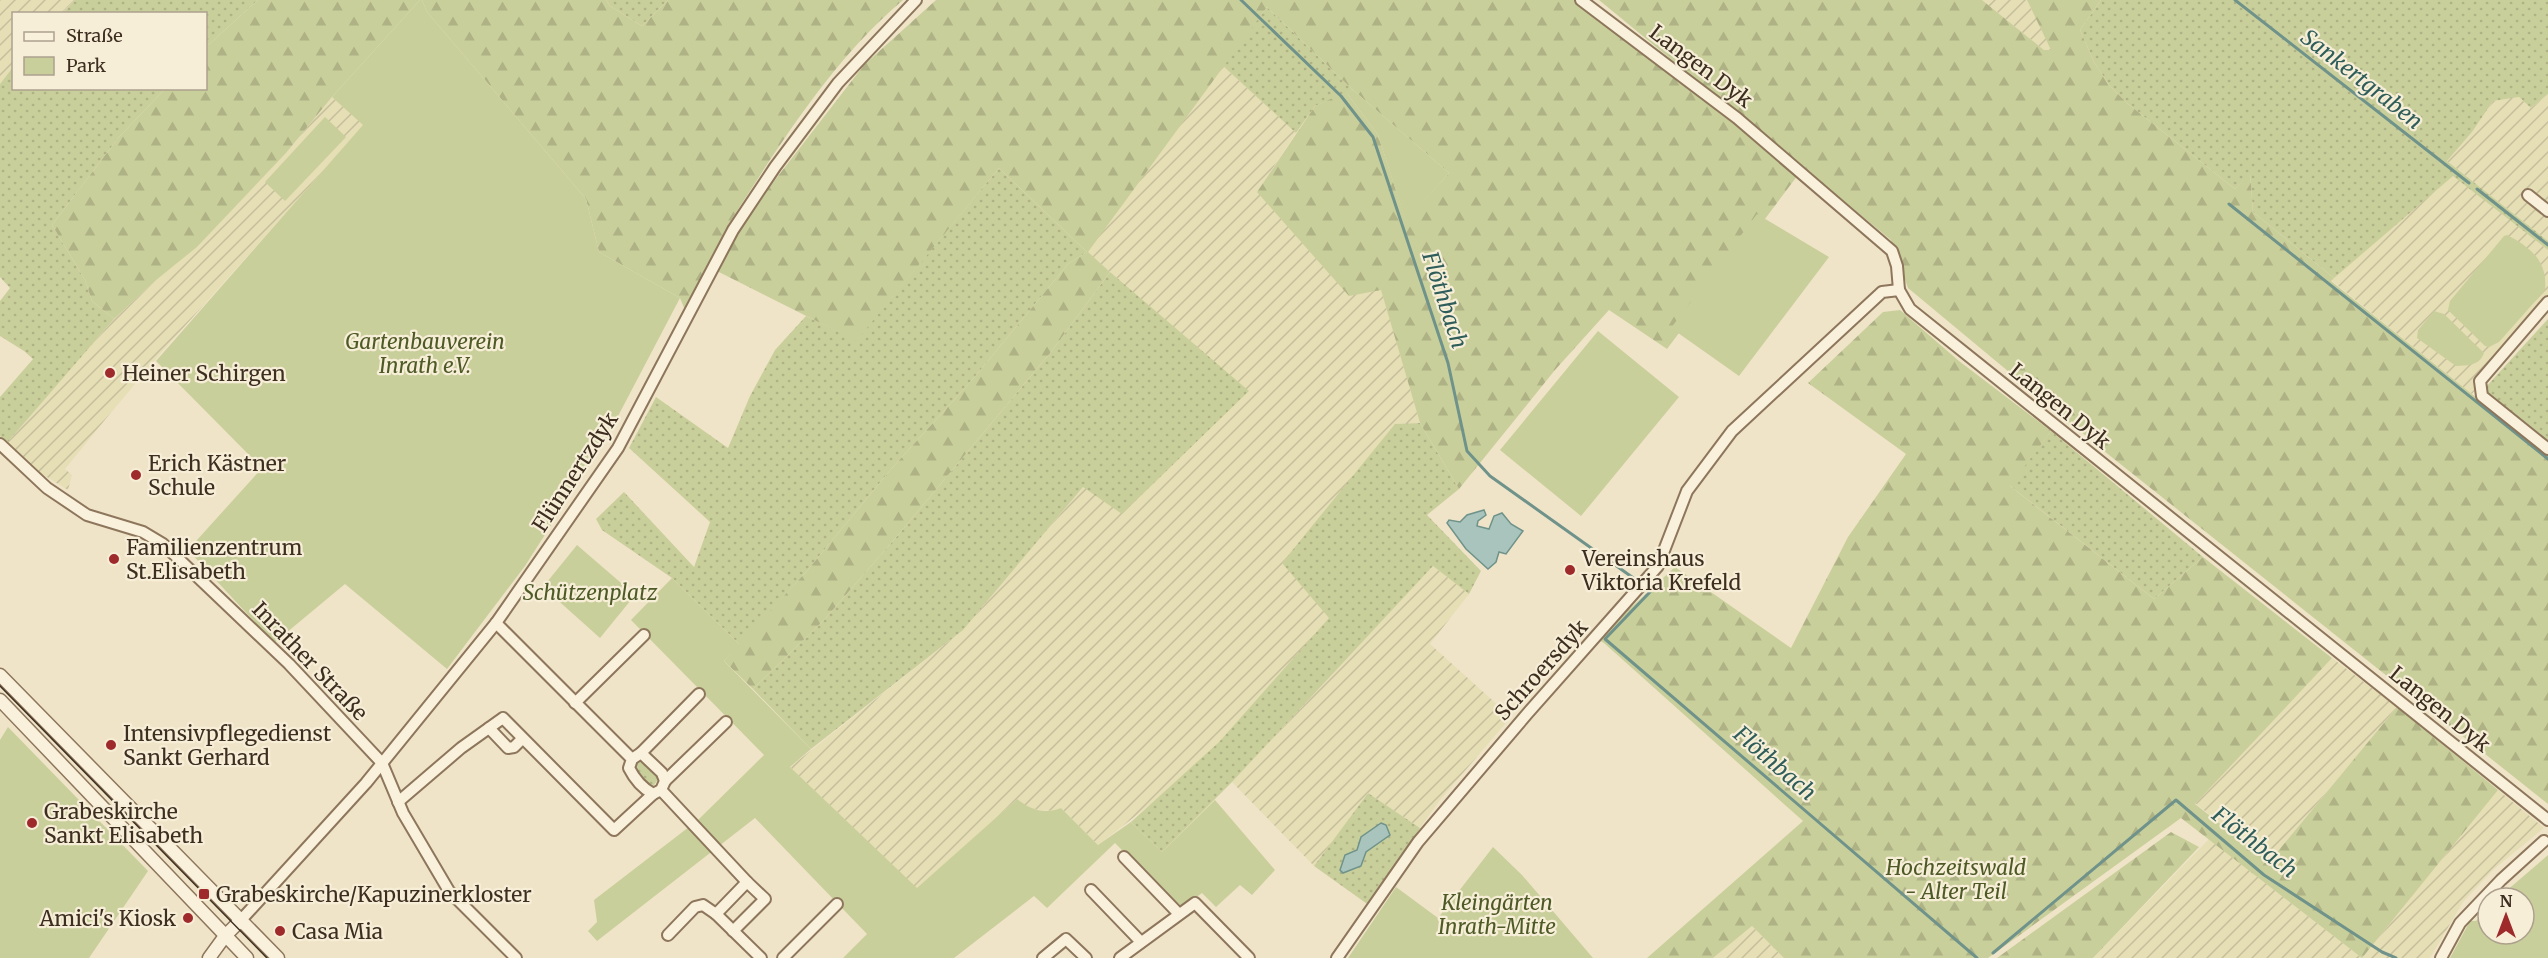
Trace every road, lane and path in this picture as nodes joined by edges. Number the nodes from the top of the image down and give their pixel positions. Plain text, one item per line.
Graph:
1 (916, 0) edge
2 (1581, 0) edge
3 (2528, 195) dead end
4 (2548, 211) edge
5 (1899, 290) junction
6 (2548, 302) edge
7 (2548, 449) edge
8 (2, 450) edge
9 (496, 623) junction
10 (644, 635) dead end
11 (0, 675) edge
12 (699, 694) dead end
13 (0, 700) edge
14 (575, 703) junction
15 (726, 722) dead end
16 (489, 728) junction
17 (522, 739) junction
18 (636, 756) junction
19 (382, 763) junction
20 (660, 788) junction
21 (398, 802) junction
22 (2548, 820) edge
23 (2544, 841) dead end
24 (1124, 857) dead end
25 (747, 882) junction
26 (1091, 890) dead end
27 (837, 904) dead end
28 (1178, 913) junction
29 (716, 914) junction
30 (241, 920) junction
31 (733, 931) junction
32 (668, 935) dead end
33 (225, 936) junction
34 (1141, 942) junction
35 (1049, 956) edge
36 (209, 958) edge
37 (248, 958) edge
38 (278, 958) edge
39 (516, 958) edge
40 (761, 958) edge
41 (783, 958) edge
42 (1086, 958) edge
43 (1120, 958) edge
44 (1249, 958) edge
45 (1337, 958) edge
46 (2441, 958) edge

1 - 9 street, Flünnertzdyk
2 - 5 street, Langen Dyk
3 - 4 street
5 - 22 street, Langen Dyk
5 - 45 street, Schroersdyk
6 - 7 street
8 - 19 street, Inrather Straße
9 - 14 street
9 - 19 street, Flünnertzdyk
10 - 14 street
11 - 30 street
12 - 18 street
13 - 33 street
14 - 18 street
15 - 20 street
16 - 17 street
16 - 17 street
16 - 21 street
17 - 20 street
18 - 20 street
18 - 20 street
19 - 21 street, Inrather Straße
19 - 30 street, Flünnertzdyk
20 - 25 street
21 - 39 street, Inrather Straße
23 - 46 street
24 - 28 street
25 - 29 street
25 - 31 street
26 - 34 street
27 - 41 street
28 - 34 street
28 - 44 street
29 - 31 street
29 - 32 street
30 - 33 street, Flünnertzdyk
30 - 38 street
31 - 40 street
33 - 36 street, Flünnertzdyk
33 - 37 street
34 - 43 street
35 - 42 street

